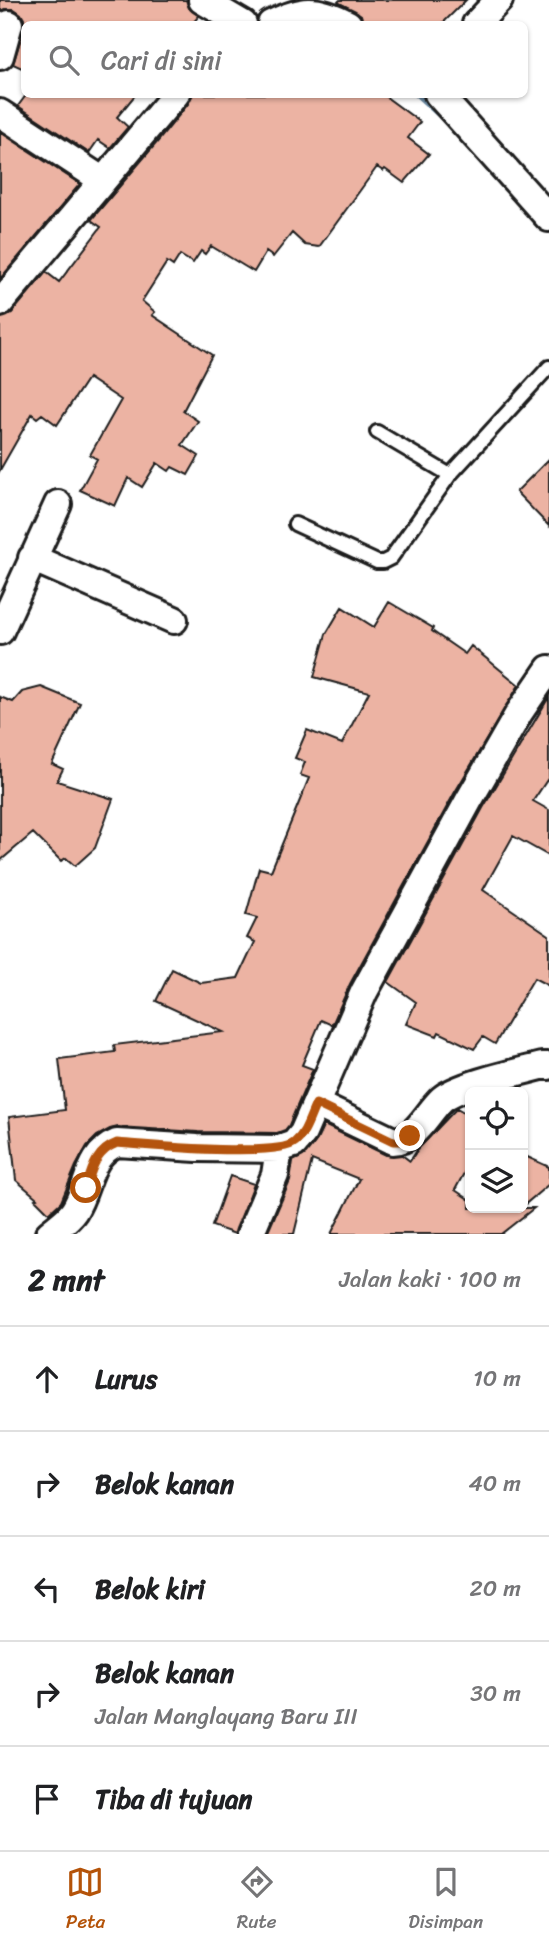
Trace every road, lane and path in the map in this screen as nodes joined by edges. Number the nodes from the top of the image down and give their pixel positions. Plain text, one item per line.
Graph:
1 (202, 0) edge
2 (499, 0) edge
3 (312, 5) edge
4 (238, 21) edge
5 (277, 21) edge
6 (342, 21) edge
7 (479, 21) edge
8 (9, 24) dead end
9 (0, 56) edge
10 (173, 98) edge
11 (442, 98) edge
12 (0, 113) edge
13 (102, 180) junction
14 (549, 218) edge
15 (0, 303) edge
16 (549, 367) edge
17 (377, 432) dead end
18 (450, 475) junction
19 (58, 504) dead end
20 (295, 524) dead end
21 (32, 558) junction
22 (174, 620) dead end
23 (0, 631) edge
24 (549, 669) edge
25 (549, 1066) edge
26 (316, 1104) junction
27 (279, 1149) junction
28 (49, 1234) edge
29 (250, 1234) edge

1 - 4 street
2 - 7 street
3 - 5 street
3 - 6 street
8 - 9 street
10 - 13 street
11 - 14 street
12 - 13 street
13 - 15 street
16 - 18 lane
17 - 18 lane
18 - 20 lane
19 - 21 street
21 - 22 street
21 - 23 street
24 - 26 street
25 - 26 street
26 - 27 street
27 - 28 street
27 - 29 street

